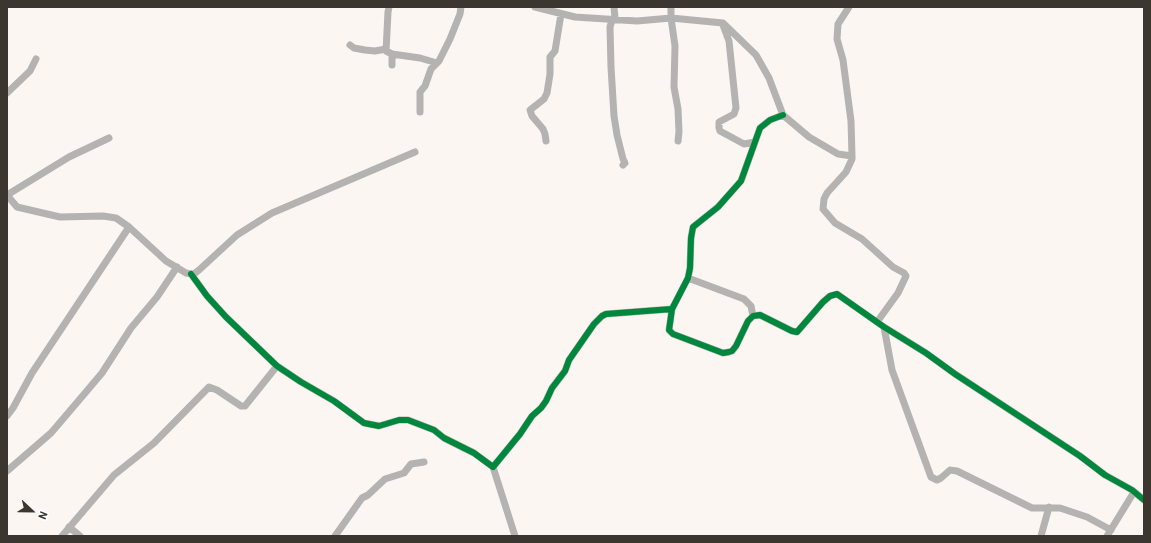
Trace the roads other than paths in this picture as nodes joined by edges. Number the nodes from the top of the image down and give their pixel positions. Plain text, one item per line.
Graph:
1 (390, 7) edge
2 (461, 7) edge
3 (535, 7) edge
4 (614, 7) edge
5 (671, 7) edge
6 (849, 7) edge
7 (561, 14) junction
8 (615, 18) junction
9 (671, 18) junction
10 (723, 23) junction
11 (350, 45) dead end
12 (386, 49) junction
13 (392, 54) junction
14 (36, 60) dead end
15 (437, 63) junction
16 (392, 65) dead end
17 (7, 93) edge
18 (420, 112) dead end
19 (783, 115) junction
20 (109, 138) dead end
21 (546, 141) dead end
22 (678, 141) dead end
23 (755, 142) junction
24 (415, 152) dead end
25 (852, 156) junction
26 (623, 166) dead end
27 (7, 195) edge
28 (129, 227) junction
29 (177, 267) junction
30 (191, 274) junction
31 (688, 278) junction
32 (672, 309) junction
33 (753, 316) junction
34 (877, 322) junction
35 (884, 327) junction
36 (277, 366) junction
37 (7, 416) edge
38 (424, 462) dead end
39 (493, 467) junction
40 (7, 471) edge
41 (1134, 492) junction
42 (1144, 500) edge
43 (1049, 507) junction
44 (69, 527) junction
45 (1109, 533) edge
46 (62, 536) edge
47 (80, 536) edge
48 (335, 536) edge
49 (515, 536) edge
50 (1041, 536) edge

1 - 12 street
2 - 15 street
3 - 7 street
4 - 8 street
5 - 9 street
6 - 25 street
7 - 8 street
7 - 21 street
8 - 9 street
8 - 26 street
9 - 10 street
9 - 22 street
10 - 19 street
10 - 23 street
11 - 12 street
12 - 13 street
13 - 15 street
13 - 16 street
14 - 17 street
15 - 18 street
19 - 23 street
19 - 25 street
20 - 27 street
23 - 31 street
24 - 30 street
25 - 34 street
27 - 28 street
28 - 29 street
28 - 37 street
29 - 30 street
29 - 40 street
30 - 36 street
31 - 32 street
31 - 33 street
32 - 33 street
32 - 39 street
33 - 34 street
34 - 35 street
35 - 41 street
35 - 43 street
36 - 39 street
36 - 44 street
38 - 48 street
39 - 49 street
41 - 42 street
41 - 45 street
43 - 45 street
43 - 50 street
44 - 46 street
44 - 47 street

